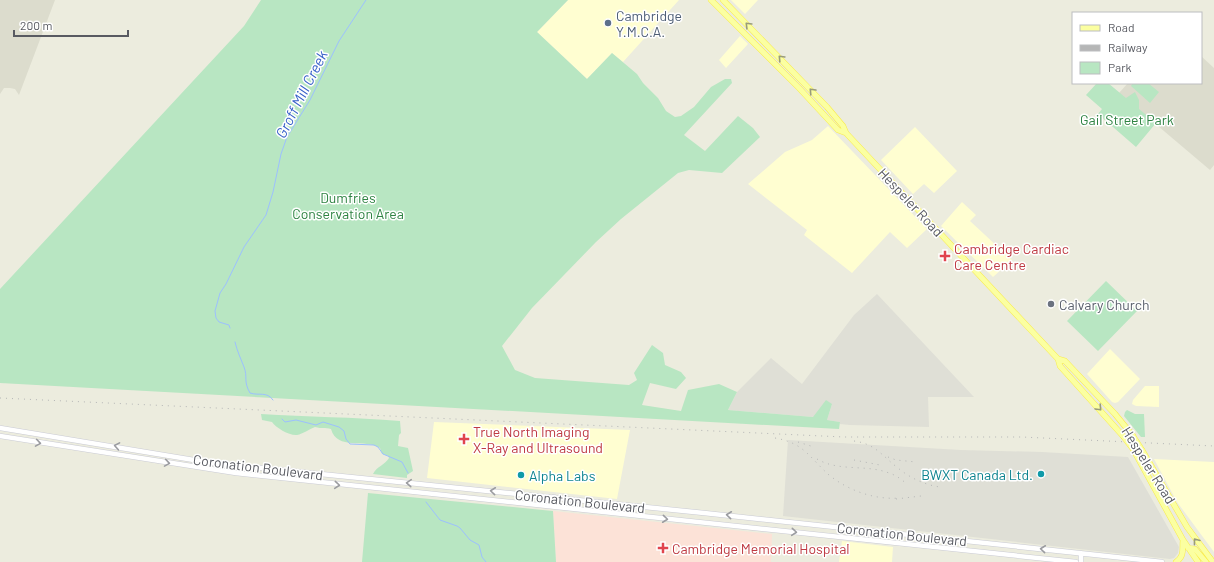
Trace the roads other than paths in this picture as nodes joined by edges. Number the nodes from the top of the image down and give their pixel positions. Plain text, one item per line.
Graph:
1 (711, 0) edge
2 (724, 0) edge
3 (846, 133) junction
4 (1058, 359) junction
5 (0, 428) edge
6 (0, 436) edge
7 (129, 448) junction
8 (128, 456) junction
9 (391, 481) junction
10 (390, 490) junction
11 (554, 497) junction
12 (538, 505) junction
13 (940, 538) junction
14 (1183, 540) junction
15 (1016, 547) junction
16 (938, 548) junction
17 (1188, 548) junction
18 (1082, 553) junction
19 (1207, 554) junction
20 (1019, 556) junction
21 (1214, 559) edge
22 (1138, 561) edge
23 (1076, 562) edge
24 (1081, 562) edge
25 (1162, 562) edge
26 (1176, 562) edge
27 (1198, 562) edge
28 (1206, 562) edge
29 (1213, 562) edge

1 - 3 main road, Hespeler Road
3 -> 2 main road, Hespeler Road
3 - 4 main road, Hespeler Road
4 -> 14 main road, Hespeler Road, bridge
19 -> 4 main road, Hespeler Road, bridge
7 -> 5 main road, Coronation Boulevard
6 -> 8 main road, Coronation Boulevard
7 - 8 main road
7 - 9 main road, Coronation Boulevard
8 -> 10 main road, Coronation Boulevard
9 - 10 main road
11 -> 9 main road, Coronation Boulevard
10 - 12 main road, Coronation Boulevard
11 - 12 main road
13 -> 11 main road, Coronation Boulevard
12 -> 16 main road, Coronation Boulevard
13 - 15 main road, Coronation Boulevard
13 - 16 main road
14 - 17 main road, Hespeler Road
14 - 26 main road
18 -> 15 main road, Coronation Boulevard
15 - 20 main road
16 - 20 main road, Coronation Boulevard
17 - 27 main road, Hespeler Road
17 - 28 main road
18 - 22 main road, Coronation Boulevard
18 - 24 main road
19 - 21 main road
19 - 29 main road, Hespeler Road
20 - 23 main road, Coronation Boulevard
22 - 25 main road, Coronation Boulevard

